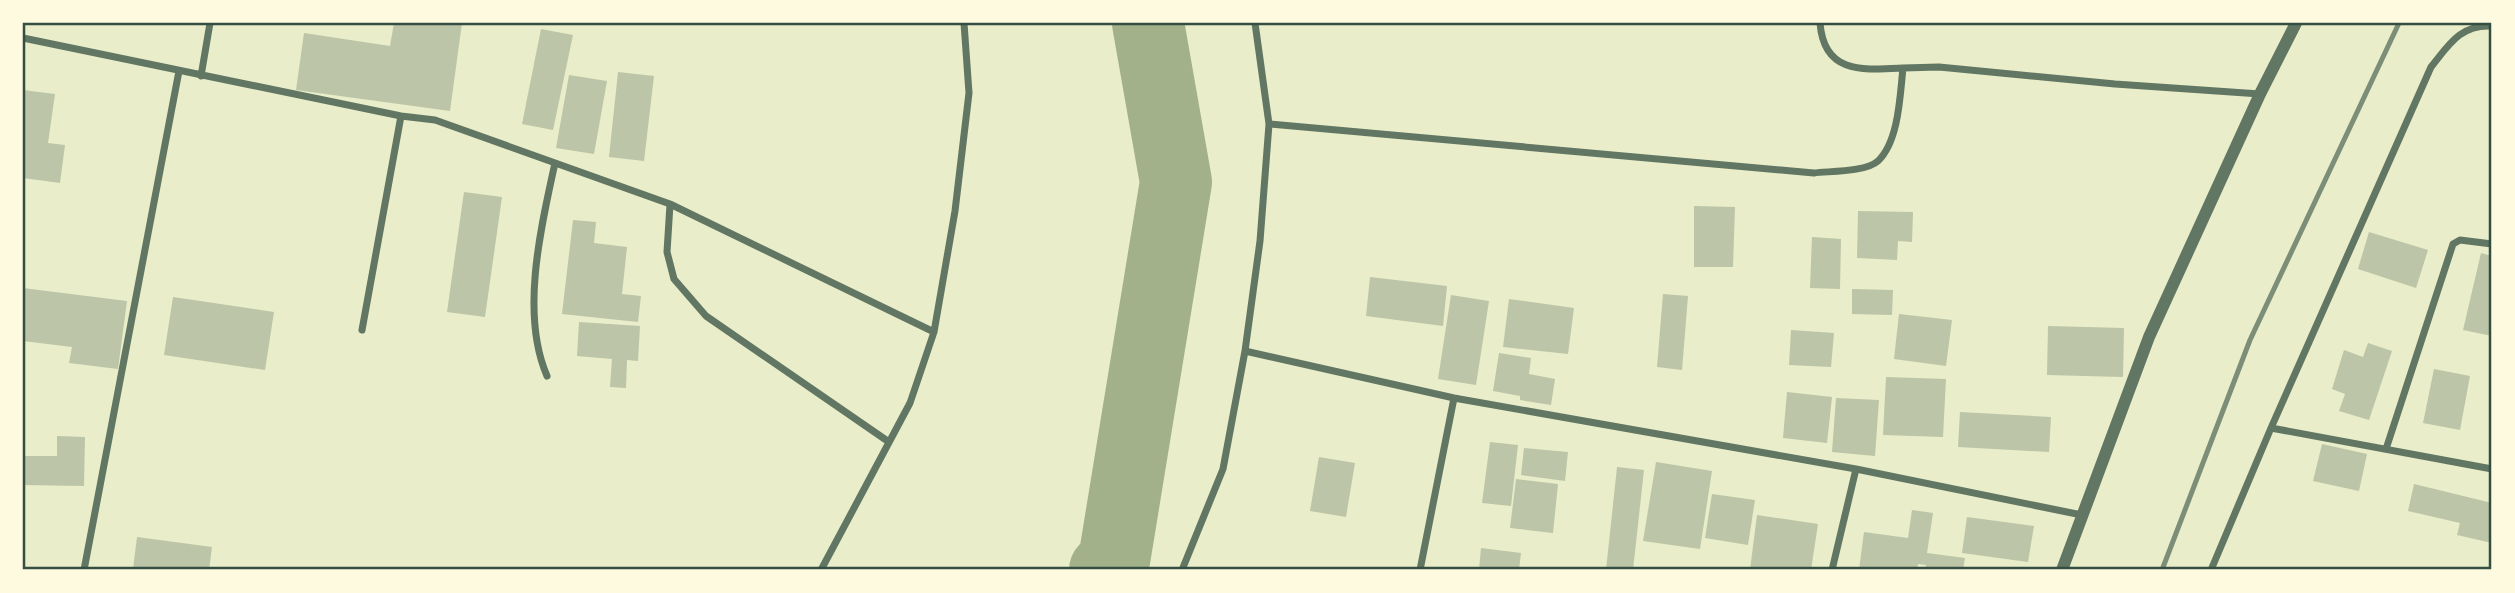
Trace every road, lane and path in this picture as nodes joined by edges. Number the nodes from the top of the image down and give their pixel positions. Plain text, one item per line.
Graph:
1 (209, 23) edge
2 (964, 23) edge
3 (1255, 23) edge
4 (1820, 23) edge
5 (2296, 23) edge
6 (2492, 26) edge
7 (23, 38) edge
8 (1903, 68) junction
9 (179, 71) junction
10 (201, 76) junction
11 (2260, 94) junction
12 (401, 116) junction
13 (1269, 124) junction
14 (555, 163) junction
15 (670, 204) junction
16 (2492, 244) edge
17 (362, 330) dead end
18 (934, 331) junction
19 (1245, 351) junction
20 (547, 376) dead end
21 (1454, 398) junction
22 (2271, 428) junction
23 (889, 442) junction
24 (2386, 449) junction
25 (1856, 469) junction
26 (2492, 469) edge
27 (2082, 515) junction
28 (84, 570) edge
29 (821, 570) edge
30 (1182, 570) edge
31 (1420, 570) edge
32 (1832, 570) edge
33 (2062, 570) edge
34 (2211, 570) edge

1 - 10 street
2 - 18 street
3 - 13 street
4 - 8 street
5 - 11 street
6 - 22 street
7 - 9 street
8 - 11 street
8 - 13 street
9 - 10 street
9 - 28 street
10 - 12 street
11 - 27 street
12 - 14 street
12 - 17 street
13 - 19 street
14 - 15 street
14 - 20 street
15 - 18 street
15 - 23 street
16 - 24 street
18 - 23 street
19 - 21 street
19 - 30 street
21 - 25 street
21 - 31 street
22 - 24 street
22 - 34 street
23 - 29 street
24 - 26 street
25 - 27 street
25 - 32 street
27 - 33 street

